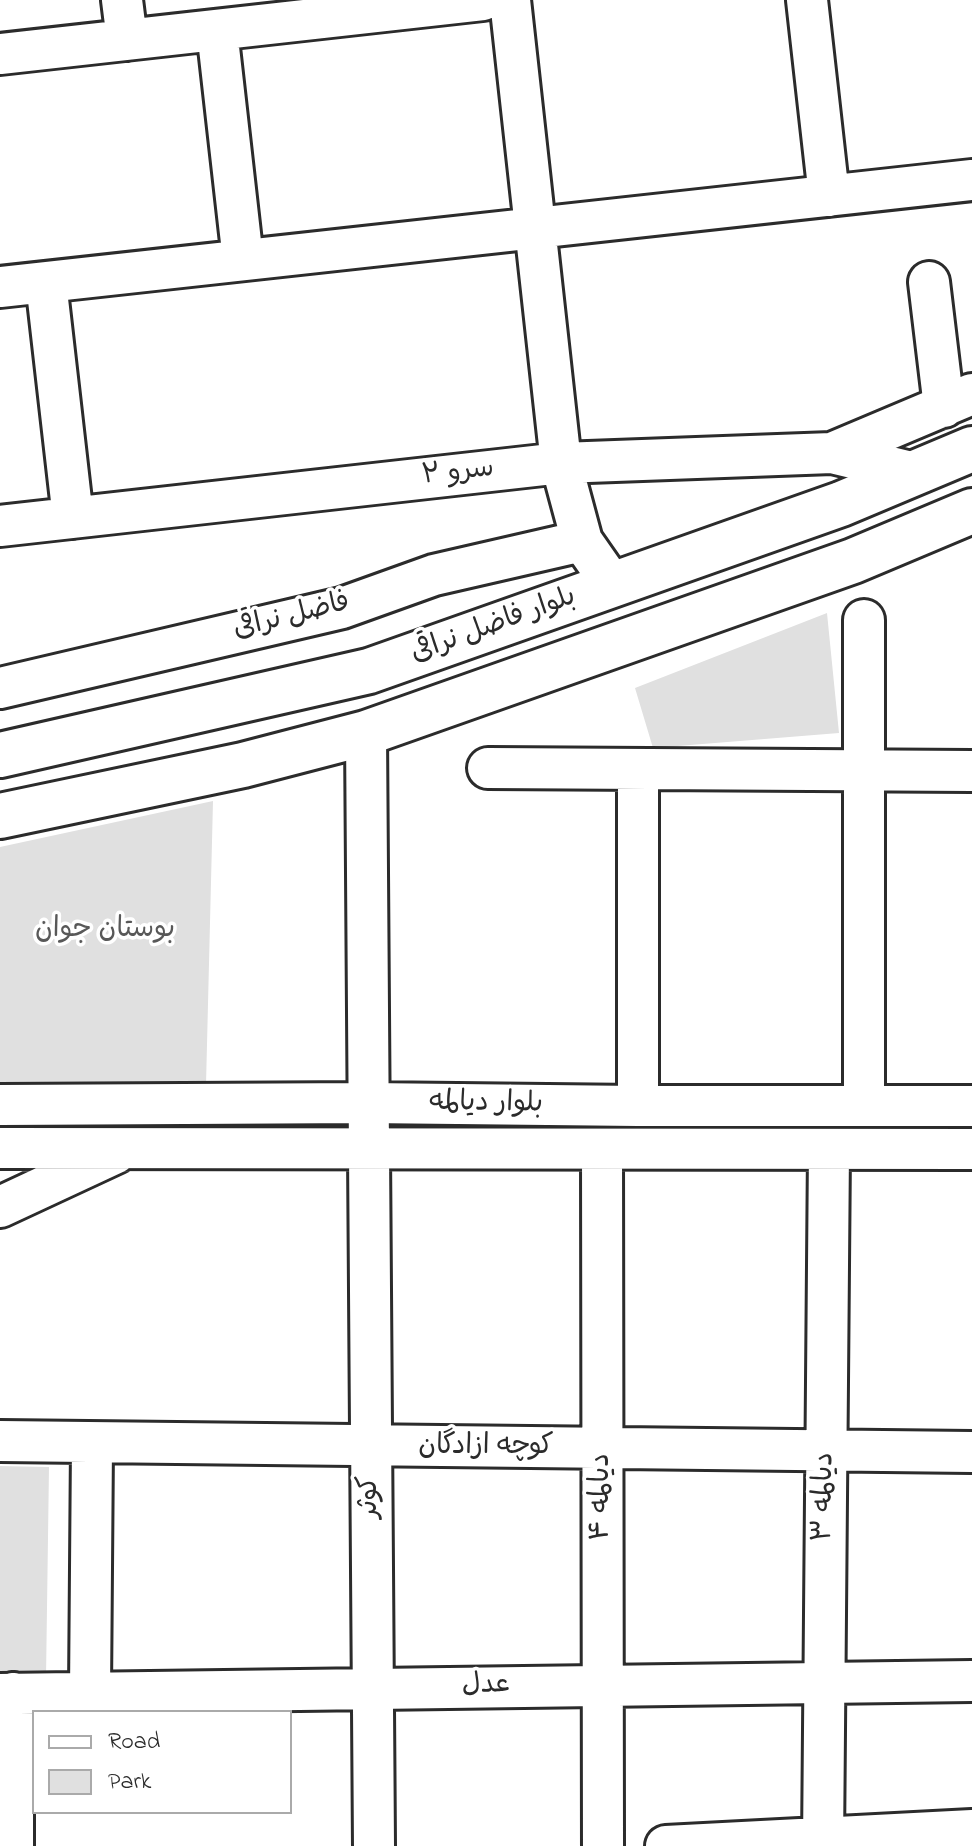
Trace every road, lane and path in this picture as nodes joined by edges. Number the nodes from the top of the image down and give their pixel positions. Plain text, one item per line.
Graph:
1 (122, 0) edge
2 (483, 0) edge
3 (510, 0) edge
4 (807, 0) edge
5 (217, 30) junction
6 (127, 40) junction
7 (0, 54) edge
8 (972, 180) edge
9 (829, 196) junction
10 (535, 228) junction
11 (243, 260) junction
12 (46, 282) junction
13 (929, 282) dead end
14 (0, 287) edge
15 (958, 400) edge
16 (972, 449) edge
17 (832, 453) junction
18 (561, 463) junction
19 (915, 473) junction
20 (972, 511) edge
21 (73, 518) junction
22 (0, 526) edge
23 (582, 541) junction
24 (612, 584) junction
25 (864, 620) dead end
26 (0, 688) edge
27 (366, 733) junction
28 (0, 755) edge
29 (488, 768) dead end
30 (638, 769) junction
31 (864, 770) junction
32 (972, 771) edge
33 (0, 816) edge
34 (367, 1103) junction
35 (0, 1105) edge
36 (638, 1106) junction
37 (864, 1106) junction
38 (972, 1106) edge
39 (0, 1148) edge
40 (128, 1148) junction
41 (368, 1148) junction
42 (602, 1149) junction
43 (829, 1149) junction
44 (972, 1149) edge
45 (0, 1207) edge
46 (0, 1441) edge
47 (92, 1444) junction
48 (371, 1447) junction
49 (603, 1449) junction
50 (827, 1452) junction
51 (972, 1452) edge
52 (972, 1681) edge
53 (824, 1682) junction
54 (603, 1685) junction
55 (372, 1689) junction
56 (90, 1692) junction
57 (6, 1694) edge
58 (972, 1830) edge
59 (823, 1842) edge
60 (13, 1846) edge
61 (374, 1846) edge
62 (603, 1846) edge
63 (666, 1846) edge

1 - 6 street
2 - 5 street
3 - 10 street
4 - 9 street
5 - 6 street
5 - 11 street
6 - 7 street
8 - 9 street
9 - 10 street
10 - 11 street
10 - 18 street
11 - 12 street
12 - 14 street
12 - 21 street
13 - 15 street
15 - 17 street
16 - 19 main road, بلوار فاضل نراقی
17 - 18 street, سرو ۲
17 - 19 street, سرو ۲
18 - 21 street, سرو ۲
18 - 23 street
19 - 24 main road, بلوار فاضل نراقی
20 - 27 main road, بلوار فاضل نراقی
21 - 22 street, سرو ۲
23 - 24 street
23 - 26 street, فاضل نراقی
24 - 28 main road, بلوار فاضل نراقی
25 - 31 street
27 - 33 main road, بلوار فاضل نراقی
27 - 34 street
29 - 30 street
30 - 31 street
30 - 36 street
31 - 32 street
31 - 37 street
34 - 35 street, بلوار دیالمه
34 - 36 street, بلوار دیالمه
34 - 41 street, کوثر
36 - 37 street, بلوار دیالمه
37 - 38 street, بلوار دیالمه
39 - 40 street, بلوار دیالمه
40 - 41 street, بلوار دیالمه
40 - 45 street
41 - 42 street, بلوار دیالمه
41 - 48 street, کوثر
42 - 43 street, بلوار دیالمه
42 - 49 street, دیالمه ۴
43 - 44 street, بلوار دیالمه
43 - 50 street, دیالمه ۳
46 - 47 street, کوچه ازادگان
47 - 48 street, کوچه ازادگان
47 - 56 street
48 - 49 street, کوچه ازادگان
48 - 55 street, کوثر
49 - 50 street, کوچه ازادگان
49 - 54 street, دیالمه ۴
50 - 51 street, کوچه ازادگان
50 - 53 street, دیالمه ۳
52 - 53 street, عدل
53 - 54 street, عدل
53 - 59 street, دیالمه ۳
54 - 55 street, عدل
54 - 62 street, دیالمه ۴
55 - 56 street, عدل
55 - 61 street, کوثر
56 - 57 street, عدل
57 - 60 street
58 - 59 street
59 - 63 street

